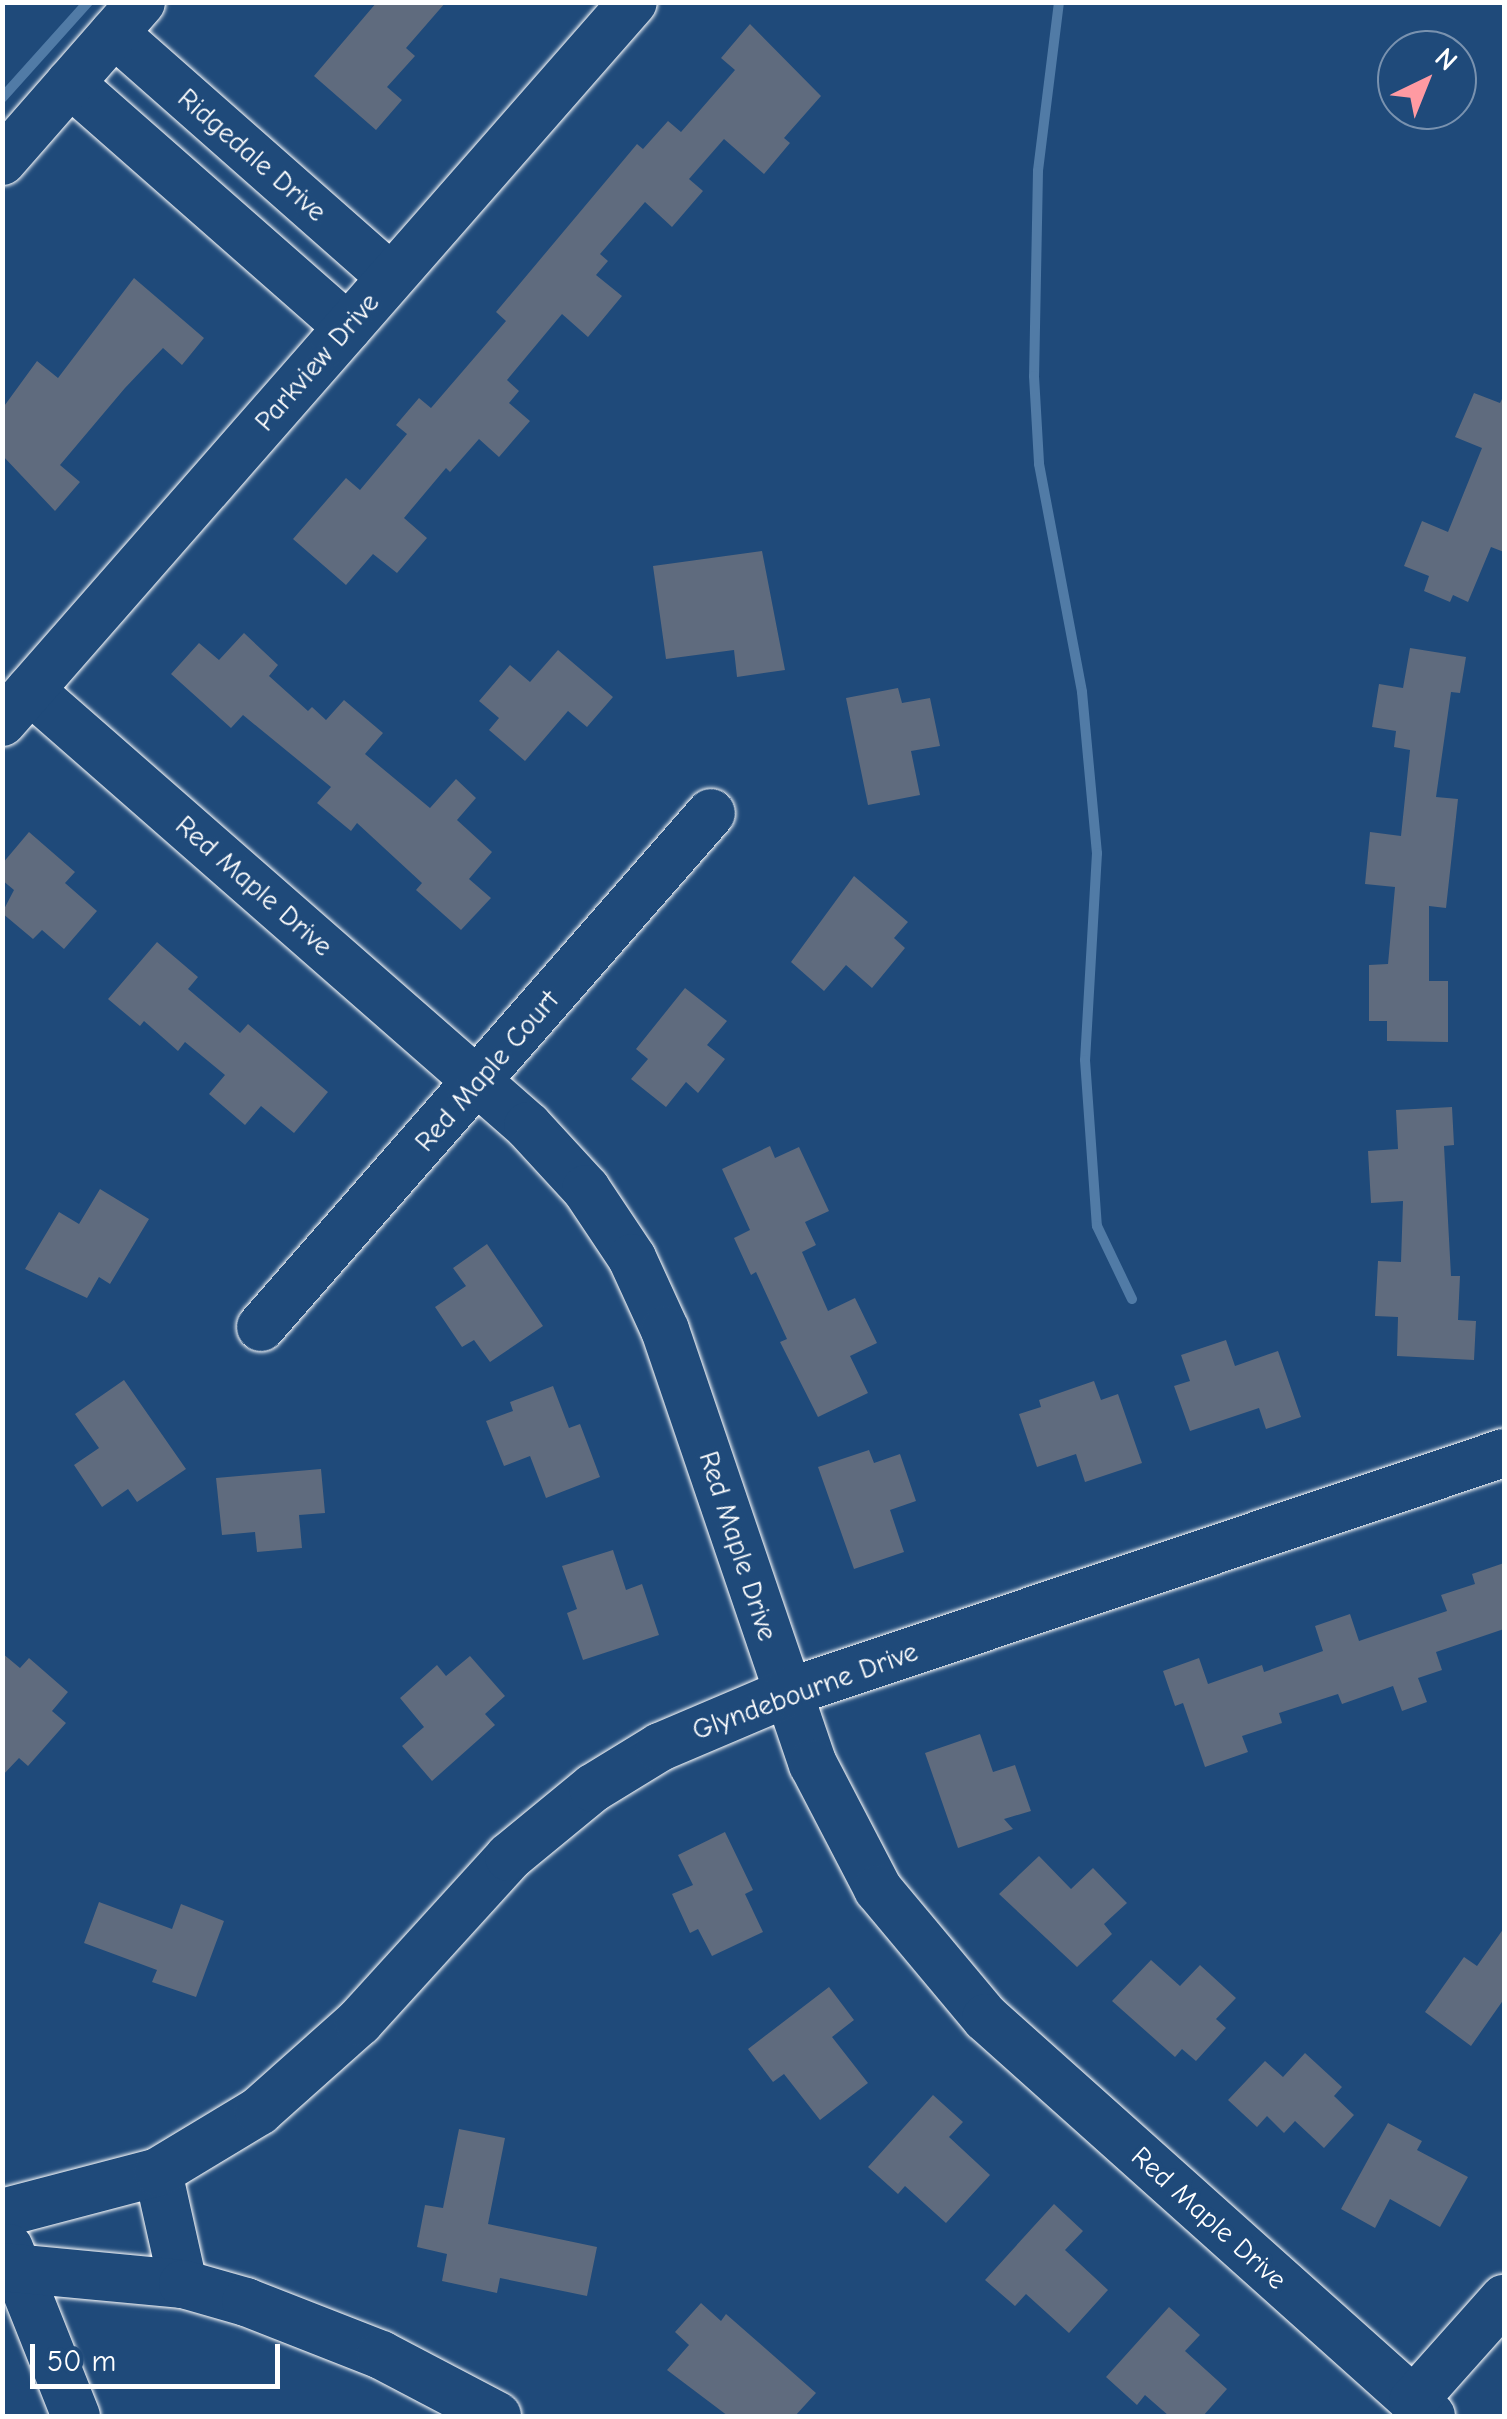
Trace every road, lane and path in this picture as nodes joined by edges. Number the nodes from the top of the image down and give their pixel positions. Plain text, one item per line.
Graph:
1 (633, 2) edge
2 (127, 18) edge
3 (70, 83) junction
4 (2, 161) edge
5 (391, 277) junction
6 (348, 327) junction
7 (16, 706) edge
8 (712, 813) dead end
9 (478, 1082) junction
10 (261, 1328) dead end
11 (1504, 1453) edge
12 (786, 1693) junction
13 (158, 2172) junction
14 (2, 2213) edge
15 (8, 2257) edge
16 (183, 2284) junction
17 (1504, 2299) edge
18 (1422, 2409) edge
19 (76, 2416) edge
20 (497, 2416) edge

1 - 5 street, Parkview Drive
2 - 3 street
2 - 5 street, Ridgedale Drive
3 - 4 street
3 - 6 street
5 - 6 street, Parkview Drive
6 - 7 street, Parkview Drive
7 - 9 street, Red Maple Drive
8 - 9 street, Red Maple Court
9 - 10 street, Red Maple Court
9 - 12 street, Red Maple Drive
11 - 12 street, Glyndebourne Drive
12 - 13 street, Glyndebourne Drive
12 - 18 street, Red Maple Drive
13 - 14 street, Glyndebourne Drive
13 - 16 street
15 - 16 street
15 - 19 street
16 - 20 street
17 - 18 street

